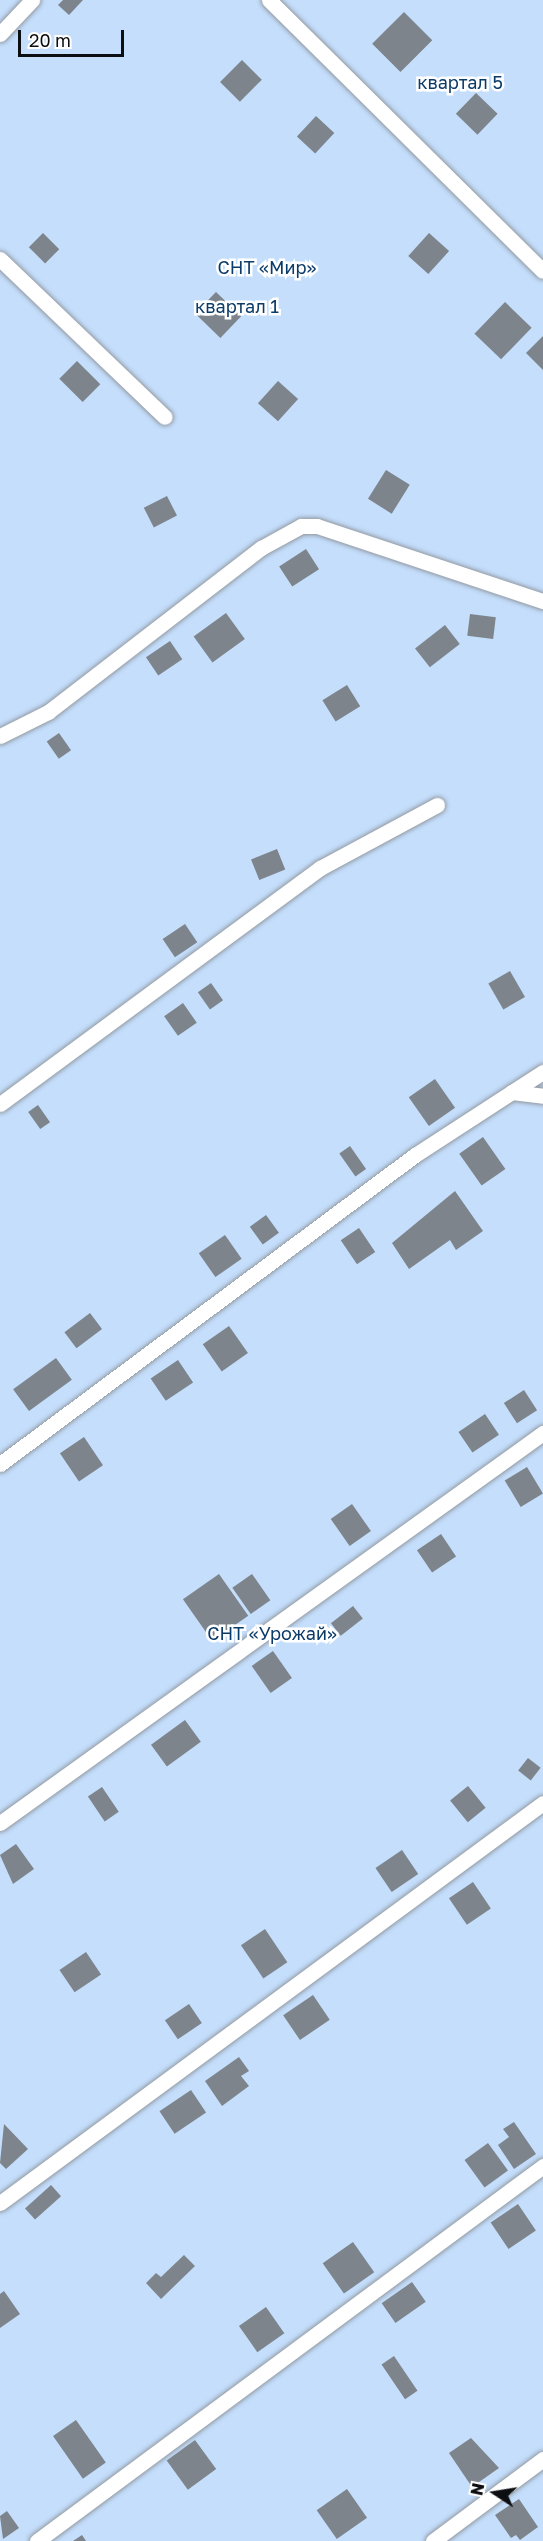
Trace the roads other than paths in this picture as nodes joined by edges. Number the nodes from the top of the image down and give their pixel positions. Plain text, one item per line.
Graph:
1 (32, 0) edge
2 (269, 0) edge
3 (0, 34) edge
4 (0, 259) edge
5 (543, 271) edge
6 (165, 417) dead end
7 (543, 601) edge
8 (0, 736) edge
9 (437, 806) dead end
10 (543, 1072) edge
11 (512, 1092) junction
12 (543, 1096) edge
13 (0, 1104) edge
14 (543, 1433) edge
15 (0, 1464) edge
16 (543, 1803) edge
17 (0, 1823) edge
18 (543, 2166) edge
19 (0, 2203) edge
20 (543, 2459) edge
21 (37, 2541) edge
22 (433, 2541) edge

1 - 3 lane
2 - 5 lane
4 - 6 lane
7 - 8 lane
9 - 13 lane
10 - 11 lane
11 - 12 lane
11 - 15 lane
14 - 17 lane
16 - 19 lane
18 - 21 lane
20 - 22 lane

